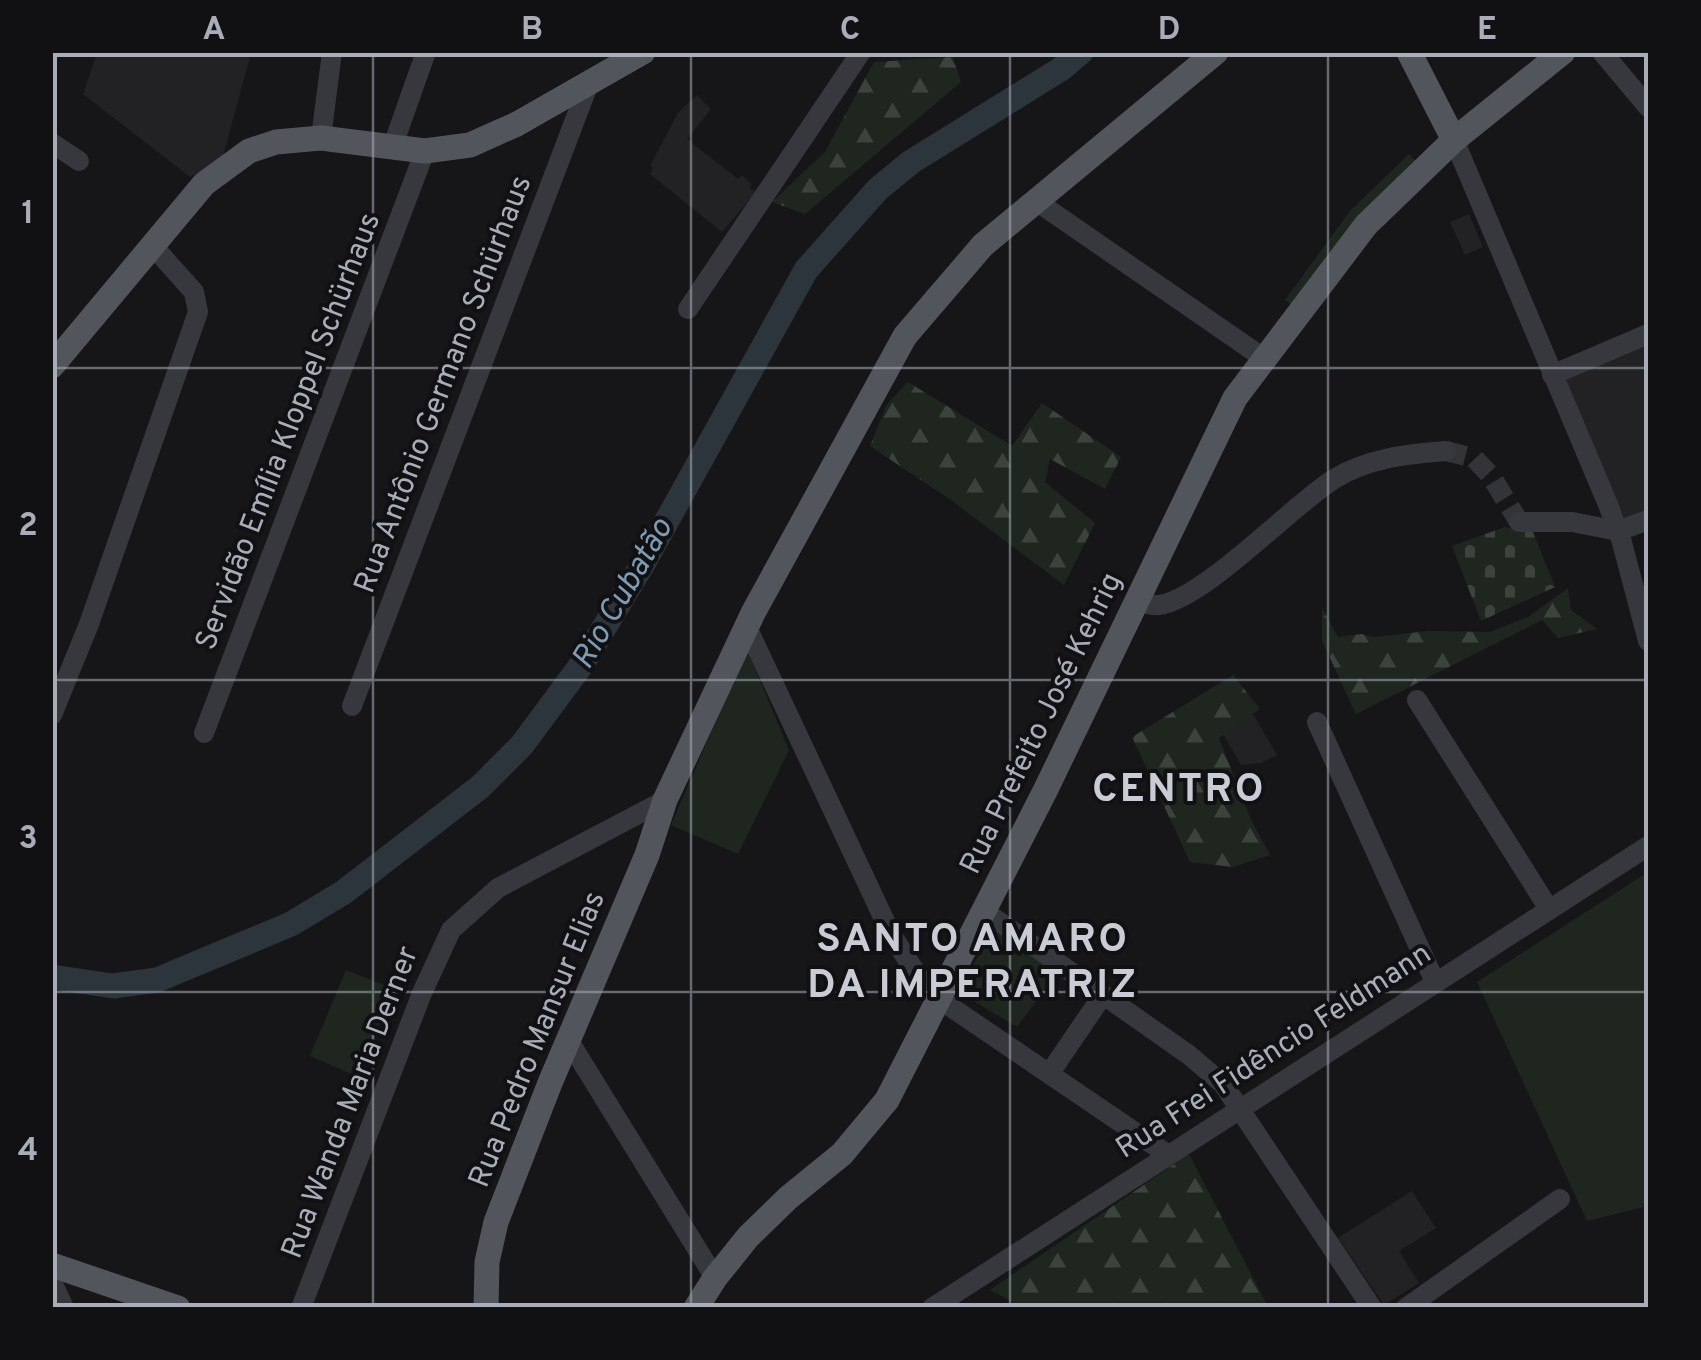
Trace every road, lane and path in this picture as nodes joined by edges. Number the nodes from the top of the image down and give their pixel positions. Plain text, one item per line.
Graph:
1 (332, 52) edge
2 (426, 52) edge
3 (643, 52) edge
4 (861, 52) edge
5 (1216, 52) edge
6 (1410, 52) edge
7 (1563, 52) edge
8 (1602, 52) edge
9 (589, 83) junction
10 (1648, 107) edge
11 (322, 138) junction
12 (1454, 140) junction
13 (52, 143) edge
14 (392, 148) junction
15 (426, 151) junction
16 (79, 161) dead end
17 (1036, 201) junction
18 (152, 245) junction
19 (688, 309) dead end
20 (1648, 334) edge
21 (1264, 359) junction
22 (52, 366) edge
23 (1552, 375) junction
24 (1446, 451) tunnel mouth
25 (1648, 520) edge
26 (1518, 522) dead end
27 (1618, 531) junction
28 (1136, 600) junction
29 (746, 626) junction
30 (1648, 641) edge
31 (1417, 700) dead end
32 (352, 706) dead end
33 (52, 715) edge
34 (1317, 722) dead end
35 (204, 733) dead end
36 (665, 800) junction
37 (611, 829) junction
38 (652, 840) junction
39 (1648, 846) edge
40 (1550, 909) junction
41 (984, 911) junction
42 (1435, 982) junction
43 (1103, 995) junction
44 (939, 999) junction
45 (568, 1041) junction
46 (1049, 1074) junction
47 (1240, 1107) junction
48 (1167, 1154) junction
49 (1560, 1199) dead end
50 (52, 1266) edge
51 (715, 1278) junction
52 (52, 1282) edge
53 (64, 1308) edge
54 (178, 1308) edge
55 (301, 1308) edge
56 (486, 1308) edge
57 (696, 1308) edge
58 (932, 1308) edge
59 (1372, 1308) edge
60 (1406, 1308) edge

1 - 11 street
2 - 14 street
3 - 9 main road
4 - 19 street
5 - 17 main road, Rua Pedro Mansur Elias
6 - 12 main road
7 - 12 main road, Rua Prefeito José Kehrig
8 - 10 street
9 - 15 main road
9 - 32 street, Rua Antônio Germano Schürhaus
11 - 14 main road
11 - 18 main road
12 - 21 main road, Rua Prefeito José Kehrig
12 - 23 street
13 - 16 street
14 - 15 main road
15 - 35 street, Servidão Emília Kloppel Schürhaus
17 - 21 street
17 - 29 main road, Rua Pedro Mansur Elias
18 - 22 main road
18 - 33 street
20 - 23 street
21 - 28 main road, Rua Prefeito José Kehrig
23 - 27 street
24 - 28 street
25 - 27 street
26 - 27 street
27 - 30 street
28 - 41 main road, Rua Prefeito José Kehrig
29 - 36 main road, Rua Pedro Mansur Elias
29 - 44 street
31 - 40 street
34 - 42 street
36 - 37 street, Rua Wanda Maria Derner
36 - 38 main road, Rua Pedro Mansur Elias
37 - 38 street
37 - 55 street, Rua Wanda Maria Derner
38 - 45 main road, Rua Pedro Mansur Elias
39 - 40 street, Rua Frei Fidêncio Feldmann
40 - 42 street, Rua Frei Fidêncio Feldmann
41 - 43 street
41 - 44 main road, Rua Prefeito José Kehrig
42 - 47 street, Rua Frei Fidêncio Feldmann
43 - 46 street
43 - 47 street
44 - 46 street
44 - 51 main road, Rua Prefeito José Kehrig
45 - 51 street
45 - 56 main road, Rua Pedro Mansur Elias
46 - 48 street
47 - 48 street, Rua Frei Fidêncio Feldmann
47 - 59 street
48 - 58 street, Rua Frei Fidêncio Feldmann
49 - 60 street
50 - 54 main road
51 - 57 main road, Rua Prefeito José Kehrig
52 - 53 street

